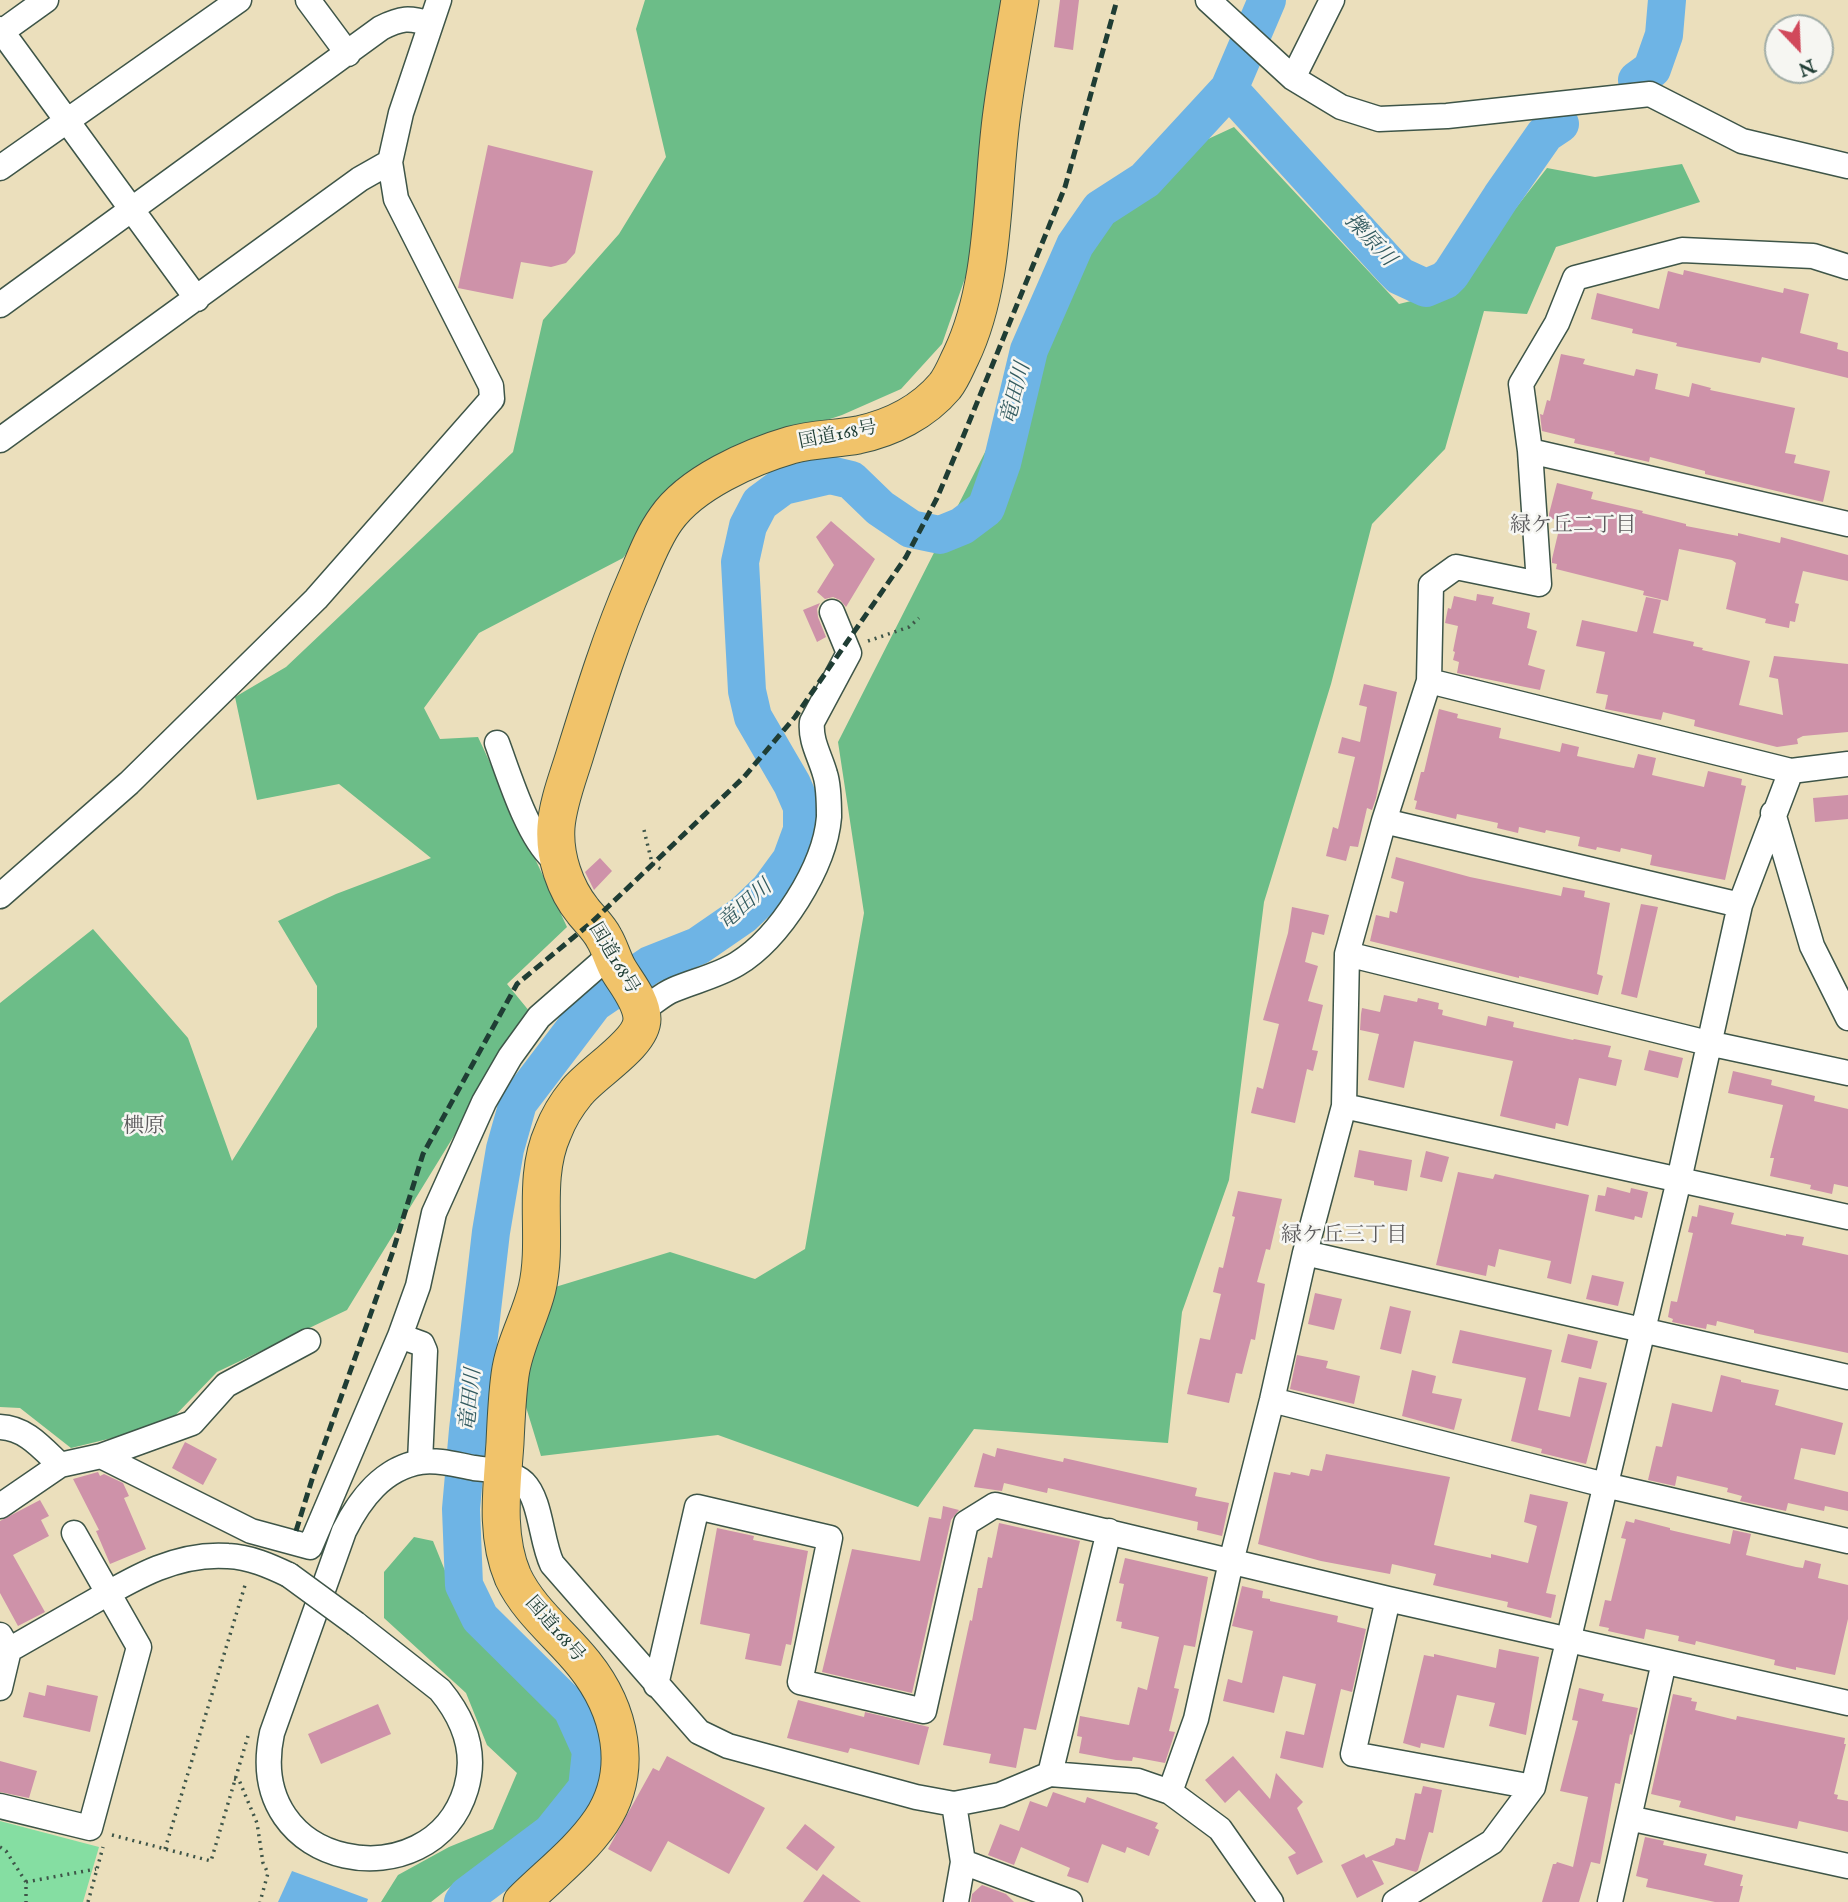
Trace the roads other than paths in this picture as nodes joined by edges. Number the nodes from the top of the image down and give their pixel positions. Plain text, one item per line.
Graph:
1 (46, 0) edge
2 (239, 0) edge
3 (308, 0) edge
4 (439, 0) edge
5 (1020, 0) edge
6 (1208, 0) edge
7 (1332, 0) edge
8 (430, 24) junction
9 (1, 31) edge
10 (348, 54) junction
11 (1293, 78) junction
12 (68, 119) junction
13 (390, 162) junction
14 (1848, 166) edge
15 (0, 168) edge
16 (132, 209) junction
17 (1848, 267) edge
18 (197, 299) junction
19 (0, 305) edge
20 (0, 440) edge
21 (1530, 451) junction
22 (1848, 524) edge
23 (832, 612) dead end
24 (1429, 681) junction
25 (497, 743) dead end
26 (1848, 764) edge
27 (1791, 771) junction
28 (1773, 813) junction
29 (1384, 821) junction
30 (558, 859) junction
31 (0, 896) edge
32 (1740, 905) junction
33 (1347, 954) junction
34 (614, 962) junction
35 (640, 1006) junction
36 (1848, 1017) edge
37 (1708, 1043) junction
38 (1848, 1073) edge
39 (1344, 1106) junction
40 (1679, 1180) junction
41 (1848, 1217) edge
42 (1305, 1253) junction
43 (1641, 1328) junction
44 (400, 1336) junction
45 (308, 1341) dead end
46 (1848, 1377) edge
47 (1272, 1400) junction
48 (0, 1427) edge
49 (101, 1456) junction
50 (427, 1461) junction
51 (60, 1465) junction
52 (494, 1471) junction
53 (1605, 1485) junction
54 (0, 1506) edge
55 (1109, 1531) junction
56 (74, 1533) dead end
57 (1848, 1541) edge
58 (1231, 1562) junction
59 (109, 1592) junction
60 (1388, 1600) junction
61 (1570, 1641) junction
62 (3, 1647) edge
63 (1664, 1662) junction
64 (656, 1685) junction
65 (0, 1688) edge
66 (1848, 1703) edge
67 (1050, 1774) junction
68 (1533, 1787) junction
69 (1170, 1792) junction
70 (954, 1804) junction
71 (0, 1807) edge
72 (1629, 1818) junction
73 (962, 1862) junction
74 (1848, 1866) edge
75 (522, 1902) edge
76 (956, 1902) edge
77 (1070, 1902) edge
78 (1270, 1902) edge
79 (1395, 1902) edge
80 (1610, 1902) edge

1 - 9 street
2 - 12 street
3 - 10 street
4 - 8 street
5 - 30 highway, 国道168号
6 - 11 street
7 - 11 street
8 - 10 street
8 - 13 street
9 - 12 street
10 - 16 street
11 - 14 street
12 - 15 street
12 - 16 street
13 - 18 street
13 - 31 street
16 - 18 street
16 - 19 street
17 - 21 street
18 - 20 street
21 - 22 street
21 - 24 street
23 - 35 street
24 - 27 street
24 - 29 street
25 - 30 street
26 - 27 street
27 - 28 street
28 - 32 street
28 - 36 street
29 - 32 street
29 - 33 street
30 - 34 highway, 国道168号
32 - 37 street
33 - 37 street
33 - 39 street
34 - 35 highway, 国道168号
34 - 44 street
35 - 52 highway, 国道168号
37 - 38 street
37 - 40 street
39 - 40 street
39 - 42 street
40 - 41 street
40 - 43 street
42 - 43 street
42 - 47 street
43 - 46 street
43 - 53 street
44 - 49 street
44 - 50 street
45 - 49 street
47 - 53 street
47 - 58 street
48 - 51 street
49 - 51 street
50 - 52 street
50 - 59 street, bridge
51 - 54 street
52 - 64 street
52 - 75 highway, 国道168号
53 - 57 street
53 - 61 street
55 - 58 street
55 - 64 street
55 - 67 street
56 - 59 street
58 - 60 street
58 - 69 street
59 - 62 street
59 - 71 street
60 - 61 street
60 - 68 street
61 - 63 street
61 - 68 street
62 - 65 street
63 - 66 street
63 - 72 street
64 - 70 street
67 - 69 street
67 - 70 street
68 - 79 street
69 - 78 street
70 - 73 street
72 - 74 street
72 - 80 street
73 - 76 street
73 - 77 street

